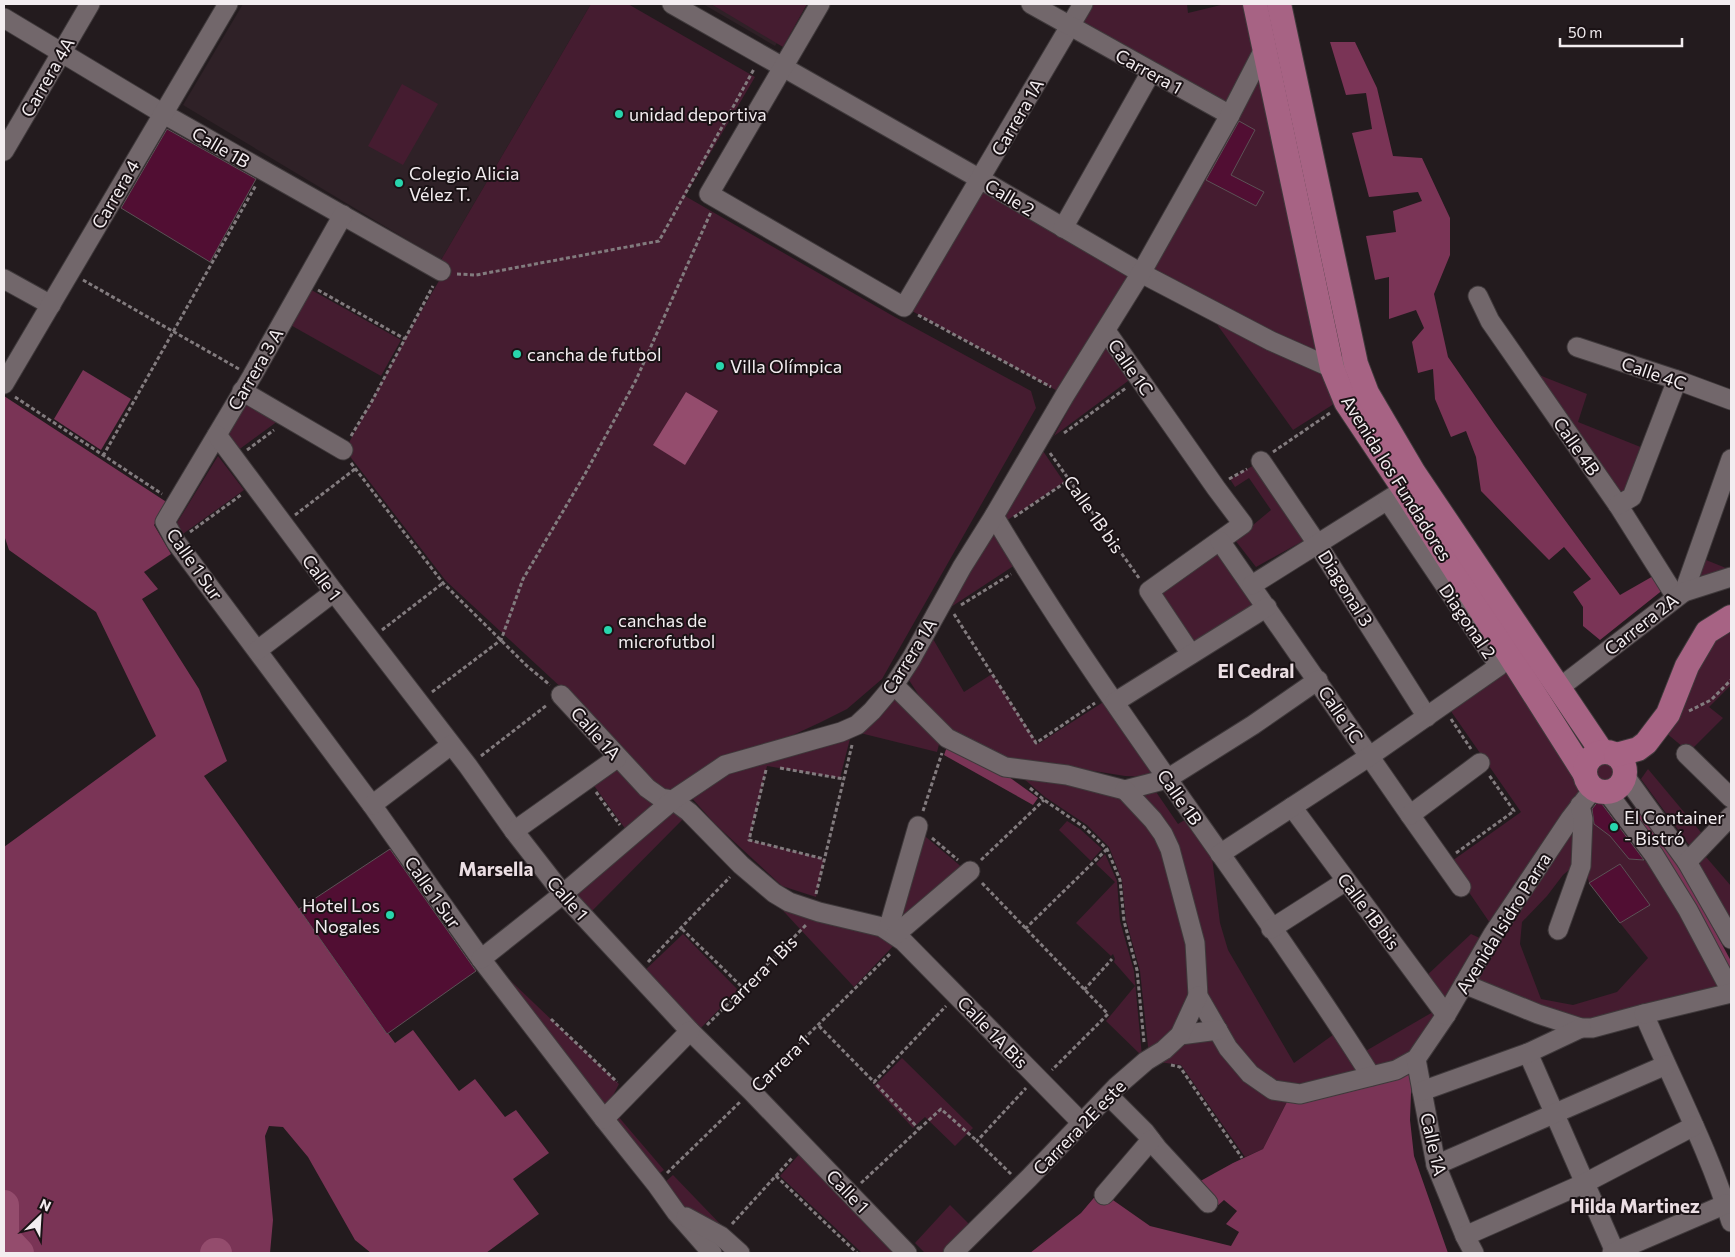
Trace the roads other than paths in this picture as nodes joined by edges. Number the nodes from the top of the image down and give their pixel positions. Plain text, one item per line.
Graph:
1 (90, 4) edge
2 (228, 4) edge
3 (672, 4) edge
4 (820, 4) edge
5 (1031, 4) edge
6 (1083, 4) edge
7 (1255, 4) edge
8 (1279, 4) edge
9 (4, 18) edge
10 (1070, 26) junction
11 (1264, 49) junction
12 (61, 52) junction
13 (782, 66) junction
14 (1151, 72) junction
15 (162, 114) junction
16 (1230, 115) junction
17 (4, 151) edge
18 (980, 179) junction
19 (343, 215) junction
20 (1063, 228) junction
21 (441, 271) road end
22 (1141, 274) junction
23 (4, 279) edge
24 (1478, 296) dead end
25 (51, 305) junction
26 (1106, 331) junction
27 (1577, 347) dead end
28 (1356, 364) junction
29 (1332, 368) junction
30 (1677, 380) junction
31 (247, 384) junction
32 (8, 390) edge
33 (1731, 400) edge
34 (217, 435) junction
35 (343, 450) road end
36 (1731, 459) edge
37 (1261, 461) road end
38 (1396, 495) junction
39 (1618, 505) junction
40 (997, 521) junction
41 (165, 522) joint
42 (1220, 541) junction
43 (1318, 544) junction
44 (1731, 576) edge
45 (1252, 585) junction
46 (334, 592) junction
47 (1680, 594) junction
48 (1267, 607) junction
49 (1731, 617) edge
50 (258, 650) junction
51 (1191, 654) junction
52 (1318, 680) junction
53 (894, 685) junction
54 (1559, 688) junction
55 (561, 695) road end
56 (1112, 698) junction
57 (1427, 717) junction
58 (451, 745) junction
59 (1686, 754) dead end
60 (1370, 756) junction
61 (617, 758) junction
62 (1614, 761) junction
63 (1480, 763) road end
64 (1167, 778) junction
65 (1125, 790) junction
66 (1592, 790) junction
67 (1731, 798) edge
68 (673, 800) junction
69 (372, 805) junction
70 (1292, 807) junction
71 (1410, 816) junction
72 (1731, 816) edge
73 (918, 826) road end
74 (514, 831) junction
75 (1220, 854) junction
76 (1687, 862) junction
77 (970, 870) road end
78 (1346, 881) junction
79 (1461, 887) dead end
80 (563, 894) junction
81 (1271, 929) junction
82 (1558, 930) dead end
83 (896, 935) junction
84 (1731, 939) edge
85 (480, 959) junction
86 (1464, 984) junction
87 (1731, 992) edge
88 (1198, 996) junction
89 (1644, 1014) junction
90 (1446, 1015) junction
91 (1581, 1028) junction
92 (1218, 1030) junction
93 (693, 1034) junction
94 (1180, 1035) junction
95 (1528, 1053) junction
96 (1416, 1059) junction
97 (1666, 1064) junction
98 (1371, 1076) junction
99 (1422, 1092) junction
100 (1109, 1096) junction
101 (1555, 1113) junction
102 (604, 1119) junction
103 (1082, 1123) junction
104 (1694, 1126) junction
105 (1151, 1140) junction
106 (1436, 1165) junction
107 (1585, 1183) junction
108 (1104, 1195) dead end
109 (1208, 1203) dead end
110 (676, 1212) junction
111 (1728, 1213) edge
112 (1466, 1236) junction
113 (1635, 1249) edge
114 (712, 1253) edge
115 (740, 1253) edge
116 (907, 1253) edge
117 (953, 1253) edge
118 (1474, 1253) edge
119 (1614, 1253) edge

1 - 12 street, Carrera 4A
2 - 15 street, Carrera 4
3 - 13 street, Calle 2
4 - 13 street
5 - 10 street, Carrera 1
6 - 10 street, Carrera 1A
7 - 11 main road, Avenida los Fundadores
8 - 28 main road, Avenida los Fundadores
9 - 12 street, Calle 1B
10 - 14 street, Carrera 1
10 - 18 street, Carrera 1A
11 - 16 street
11 - 29 main road, Avenida los Fundadores
12 - 15 street, Calle 1B
12 - 17 street, Carrera 4A
13 - 18 street, Calle 2
13 - 18 street, Carrera 1A
14 - 16 street, Carrera 1
14 - 20 street
15 - 19 street, Calle 1B
15 - 25 street, Carrera 4
16 - 22 street
18 - 20 street, Calle 2
19 - 21 street, Calle 1B
19 - 31 street, Carrera 3 A
20 - 22 street, Calle 2
22 - 26 street, Carrera 1A
22 - 29 street, Calle 2
23 - 25 street
24 - 39 street, Calle 4B
25 - 32 street, Carrera 4
26 - 40 street, Carrera 1A
26 - 42 street, Calle 1C
27 - 30 street, Calle 4C
28 - 29 street
28 - 54 main road, Avenida los Fundadores
29 - 38 main road, Avenida los Fundadores
30 - 33 street, Calle 4C
30 - 39 street
31 - 34 street, Carrera 3 A
31 - 35 street
34 - 41 street, Carrera 3 A
34 - 46 street, Calle 1
36 - 47 street
37 - 43 street, Diagonal 3
38 - 43 street
38 - 57 street, Diagonal 2
38 - 66 main road, Avenida los Fundadores
39 - 47 street, Calle 4B
40 - 53 street, Carrera 1A
40 - 56 street, Calle 1B
41 - 50 street, Calle 1 Sur
42 - 45 street, Calle 1C
42 - 51 street
43 - 45 street
43 - 57 street, Diagonal 3
44 - 47 street, Carrera 2A
45 - 48 street, Calle 1C
46 - 50 street
46 - 58 street, Calle 1
47 - 54 street, Carrera 2A
48 - 51 street
48 - 52 street, Calle 1C
49 - 62 main road
50 - 69 street, Calle 1 Sur
51 - 56 street
52 - 60 street, Calle 1C
52 - 64 street
53 - 65 street
53 - 68 street, Carrera 1A
54 - 62 main road, Avenida los Fundadores
55 - 61 street, Calle 1A
56 - 64 street, Calle 1B
57 - 60 street
58 - 69 street
58 - 74 street, Calle 1
59 - 67 street
60 - 70 street
60 - 71 street, Calle 1C
61 - 68 street, Calle 1A
61 - 74 street
62 - 66 main road
62 - 66 main road
62 - 76 street, Avenida los Fundadores
63 - 71 street
64 - 65 street
64 - 75 street, Calle 1B
65 - 88 street
66 - 82 street
66 - 86 street, Avenida Isidro Parra
66 - 87 street, Avenida los Fundadores
68 - 80 street, Carrera 1A
68 - 83 street, Calle 1A
69 - 85 street, Calle 1 Sur
70 - 75 street
70 - 78 street, Calle 1B bis
71 - 79 street, Calle 1C
72 - 76 street
73 - 83 street
74 - 80 street, Calle 1
75 - 81 street, Calle 1B
76 - 84 street, Avenida los Fundadores
77 - 83 street
78 - 81 street
78 - 90 street, Calle 1B bis
80 - 85 street, Carrera 1A
80 - 93 street, Calle 1
81 - 98 street, Calle 1B
83 - 103 street, Calle 1A Bis
85 - 102 street, Calle 1 Sur
86 - 90 street, Avenida Isidro Parra
86 - 91 street
87 - 89 street
88 - 92 street
88 - 94 street, Carrera 2E este
89 - 91 street
89 - 97 street
90 - 96 street, Avenida Isidro Parra
91 - 95 street
92 - 94 street
92 - 98 street
93 - 102 street
93 - 116 street, Calle 1
94 - 100 street, Carrera 2E este
95 - 99 street
95 - 101 street
96 - 98 street
96 - 99 street, Calle 1A
97 - 101 street
97 - 104 street
99 - 106 street, Calle 1A
100 - 103 street, Carrera 2E este
100 - 105 street
101 - 106 street
101 - 107 street
102 - 110 street, Calle 1 Sur
103 - 117 street, Carrera 2E este
104 - 107 street
104 - 111 street
105 - 108 street
105 - 109 street
106 - 112 street, Calle 1A
107 - 112 street
107 - 119 street
110 - 114 street, Calle 1 Sur
110 - 115 street
111 - 113 street
112 - 118 street, Calle 1A
113 - 119 street

